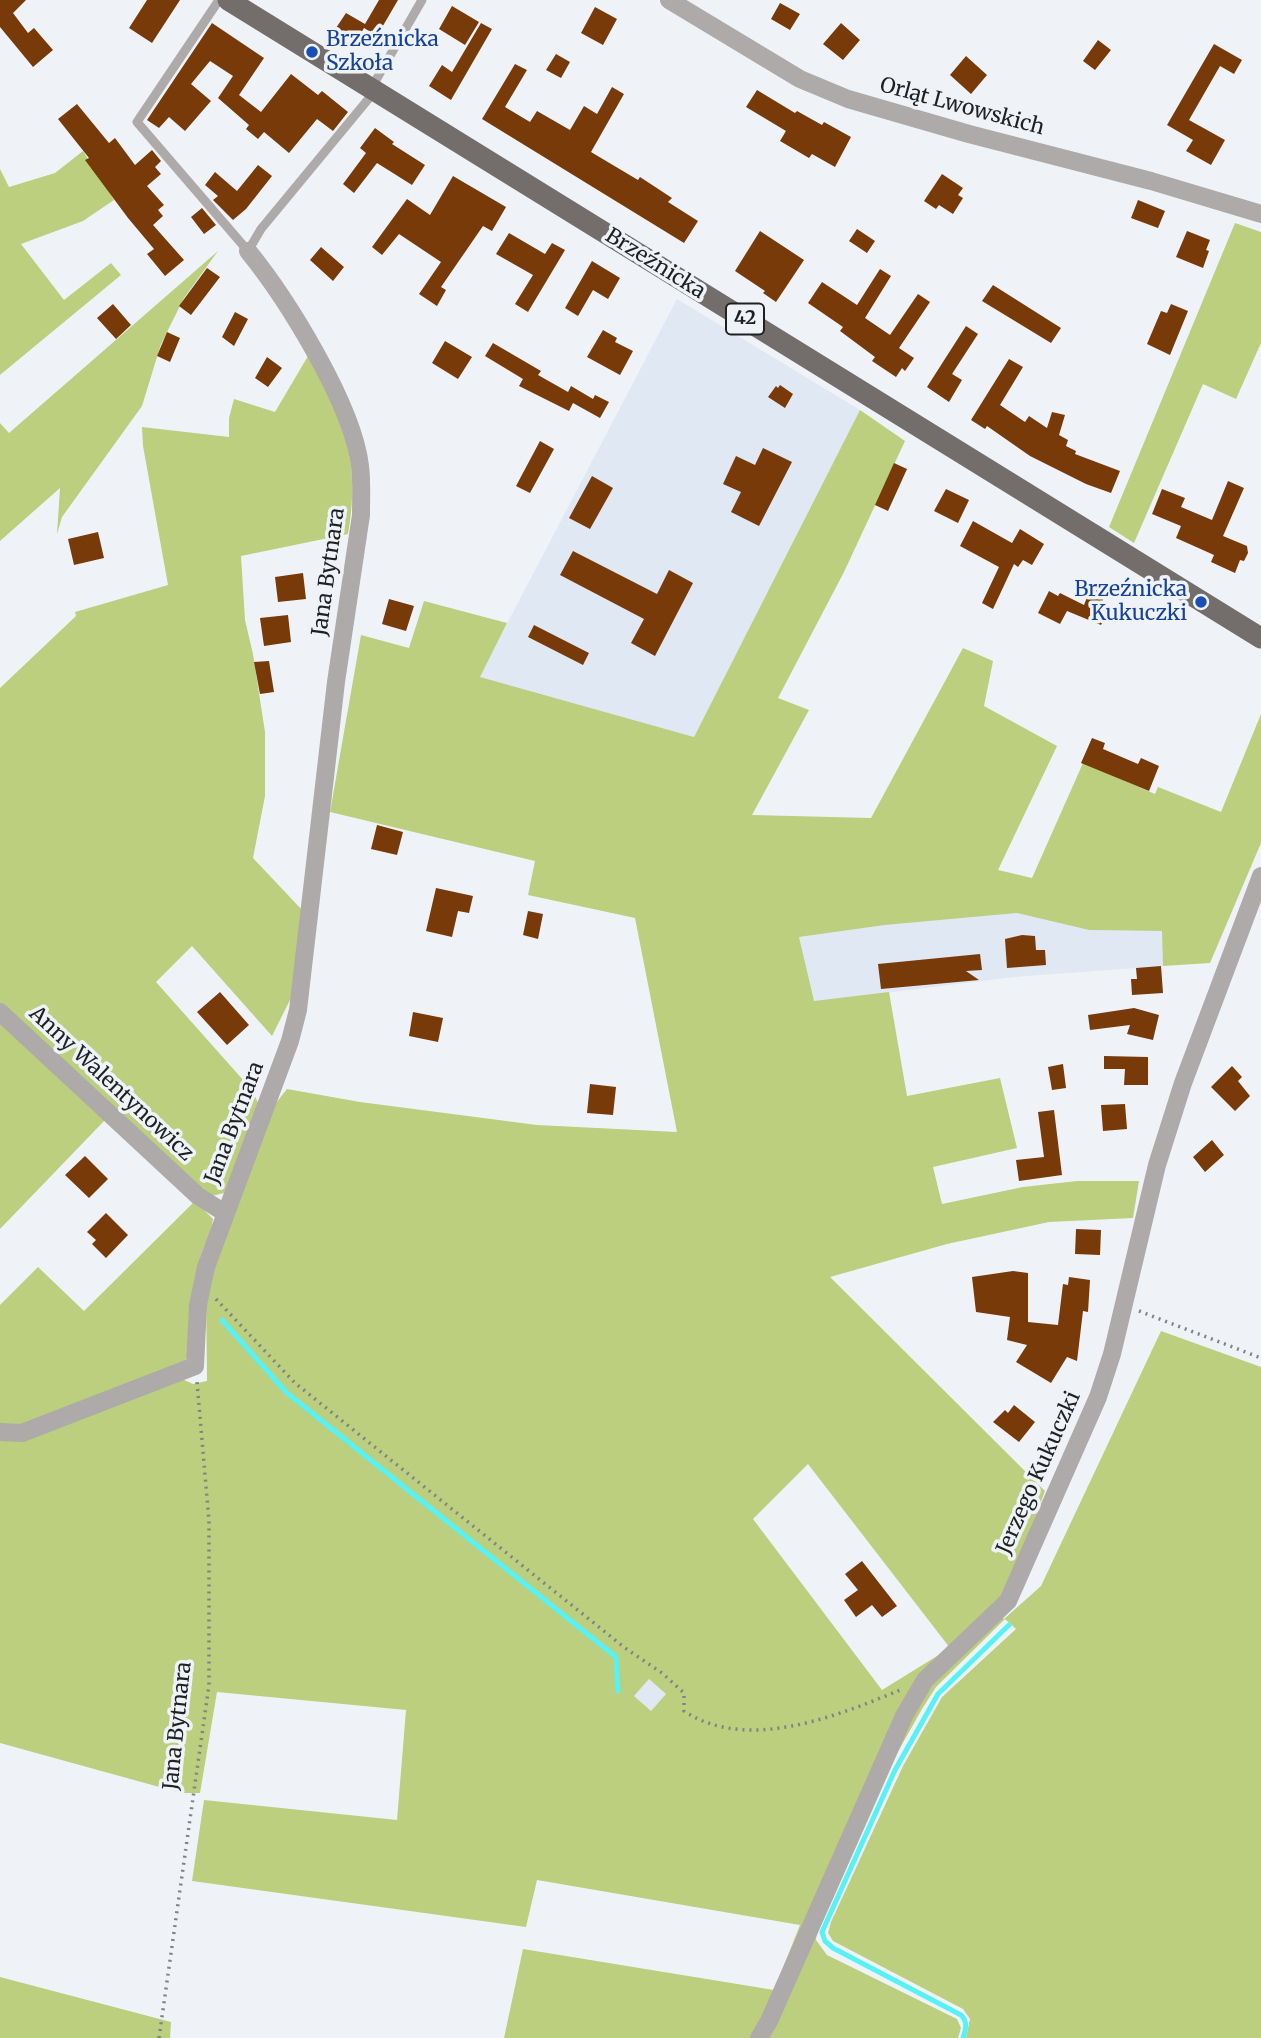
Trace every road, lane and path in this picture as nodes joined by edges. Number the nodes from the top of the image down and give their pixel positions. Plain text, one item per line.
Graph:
1 (219, 0) edge
2 (228, 0) edge
3 (422, 0) edge
4 (669, 0) edge
5 (373, 90) junction
6 (1261, 214) edge
7 (248, 251) junction
8 (1261, 638) edge
9 (1261, 876) edge
10 (0, 1012) edge
11 (225, 1213) junction
12 (201, 1285) junction
13 (1124, 1305) junction
14 (1261, 1358) edge
15 (195, 1366) junction
16 (0, 1432) edge
17 (925, 1680) junction
18 (159, 2038) edge
19 (759, 2038) edge

1 - 7 lane, Jana Bytnara
2 - 5 main road, Brzeźnicka / 42
3 - 5 lane
4 - 6 street, Orląt Lwowskich
5 - 7 lane
5 - 8 main road, Brzeźnicka / 42
7 - 11 street, Jana Bytnara
9 - 13 street, Jerzego Kukuczki
10 - 11 street, Anny Walentynowicz
11 - 12 street, Jana Bytnara
12 - 15 street, Jana Bytnara
12 - 17 path
13 - 14 path
13 - 17 street, Jerzego Kukuczki
15 - 16 street
15 - 18 path, Jana Bytnara
17 - 19 street, Jerzego Kukuczki

